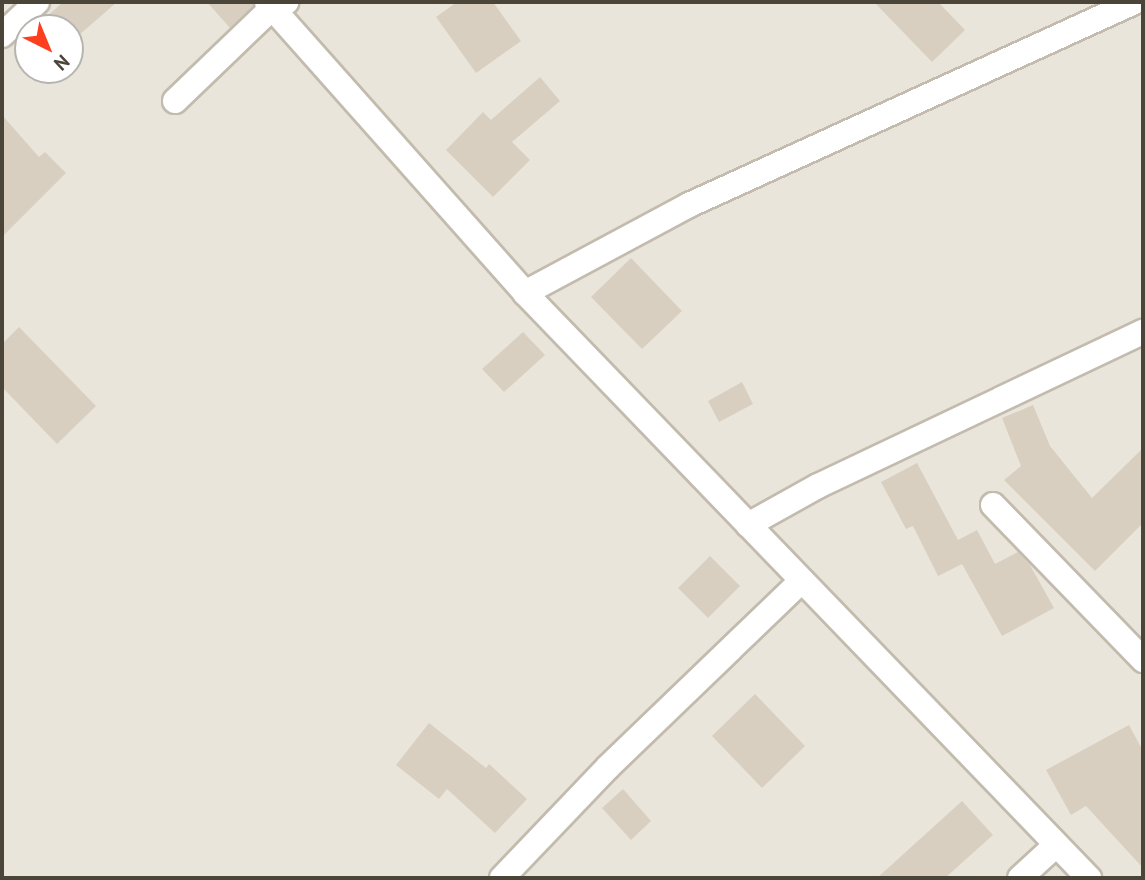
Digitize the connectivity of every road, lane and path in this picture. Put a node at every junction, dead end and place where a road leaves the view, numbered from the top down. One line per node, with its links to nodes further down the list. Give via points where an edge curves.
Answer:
1 (37, 2): 4 (street)
2 (1135, 2): 6 (street, via 689,205)
3 (275, 4): 5 (street); 6 (street)
4 (2, 35)
5 (175, 101)
6 (525, 293): 9 (street)
7 (1143, 332): 9 (street, via 818,485)
8 (993, 505): 11 (street)
9 (748, 525): 10 (street)
10 (800, 582): 12 (street); 13 (street, via 608,766)
11 (1143, 660)
12 (1056, 845): 14 (street); 15 (street)
13 (502, 878)
14 (1020, 878)
15 (1089, 878)

